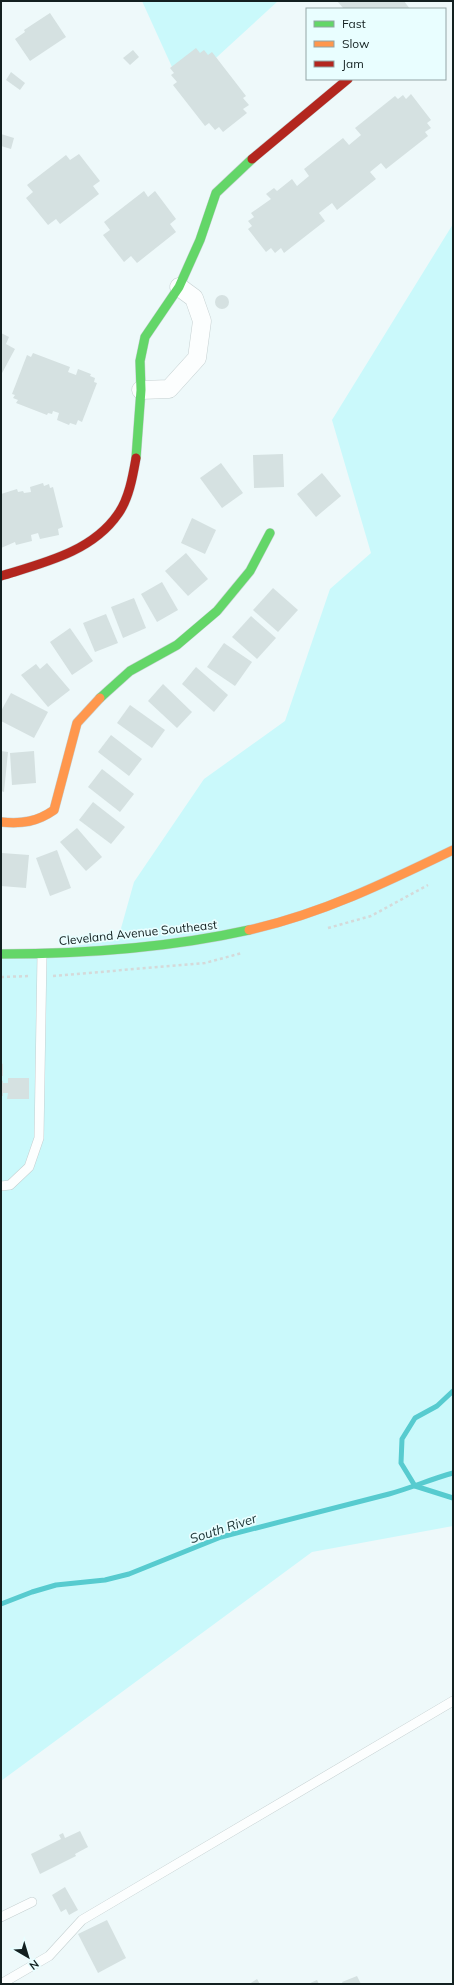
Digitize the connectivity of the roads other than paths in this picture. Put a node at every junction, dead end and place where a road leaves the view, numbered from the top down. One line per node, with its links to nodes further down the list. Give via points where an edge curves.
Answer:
1 (347, 80): 2 (street, via 240,169 216,193 200,240)
2 (179, 286): 3 (street, via 145,337 140,361); 3 (street, via 194,298 202,321 196,358 169,389)
3 (141, 390): 5 (street, via 136,459 130,486 119,513 94,540 48,562)
4 (270, 533): 6 (street, via 250,571 217,611 177,645 130,671 103,694 77,723 54,810 42,819 27,824)
5 (1, 576)
6 (1, 822)
7 (453, 850): 9 (street, Cleveland Avenue Southeast, via 385,884 290,919 208,939 63,955)
8 (1, 954): 9 (street, Cleveland Avenue Southeast)
9 (42, 954): 10 (lane, via 39,1138 29,1167 10,1185)
10 (1, 1186)
11 (453, 1701): 14 (lane, via 82,1920 49,1956)
12 (32, 1902): 13 (lane)
13 (1, 1917)
14 (1, 1984)

